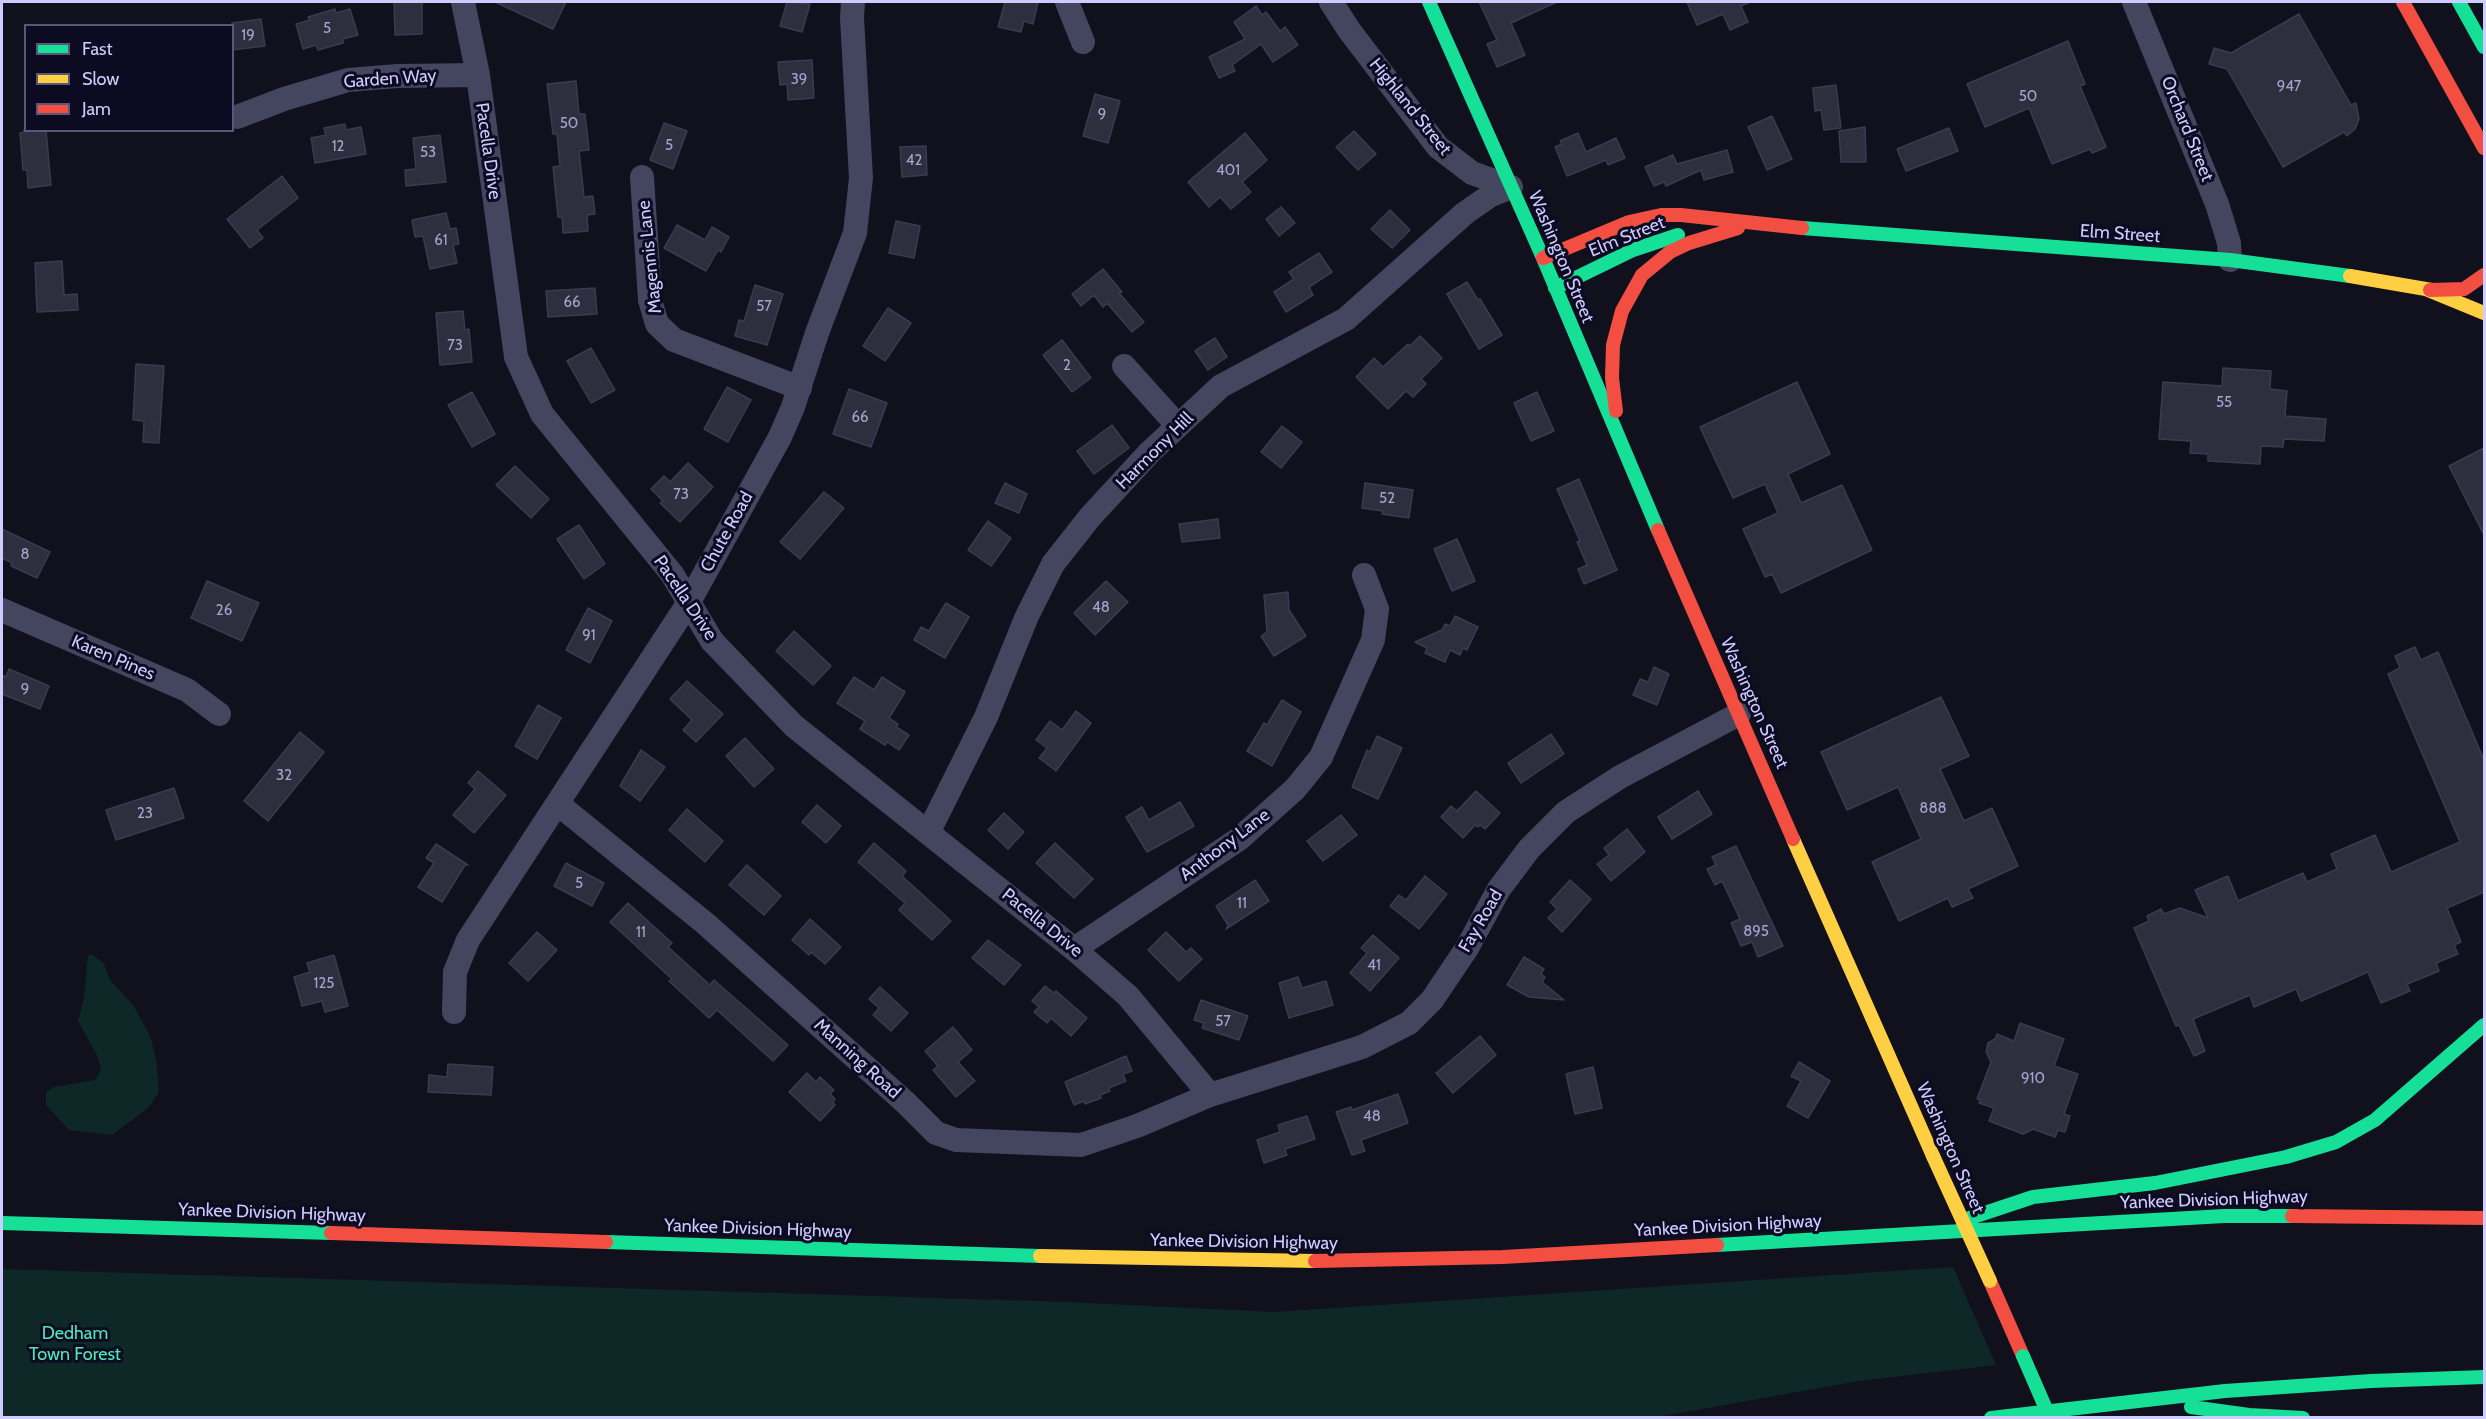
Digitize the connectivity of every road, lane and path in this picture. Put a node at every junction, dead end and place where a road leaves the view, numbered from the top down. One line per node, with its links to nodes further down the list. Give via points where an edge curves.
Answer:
1 (463, 2): 11 (street, Pacella Drive)
2 (853, 2): 25 (street, Chute Road, via 861,178 855,233)
3 (1067, 2): 9 (street)
4 (1331, 2): 15 (street, Highland Street, via 1438,147 1472,173)
5 (1429, 2): 15 (main road, Washington Street)
6 (2134, 2): 18 (street, Orchard Street, via 2217,204)
7 (2403, 2): 13 (main road)
8 (2460, 2): 10 (main road)
9 (1083, 42)
10 (2484, 47)
11 (478, 75): 12 (street, Garden Way, via 348,80); 29 (street, Pacella Drive, via 516,357 542,414 672,574)
12 (237, 117)
13 (2484, 148)
14 (642, 177): 25 (street, Magennis Lane, via 650,300 657,324 674,340)
15 (1511, 187): 17 (main road, Washington Street); 26 (street, Harmony Hill, via 1465,213 1346,319 1221,386)
16 (1751, 224): 17 (main road, Elm Street, via 1661,215 1629,222); 18 (main road, Elm Street); 20 (main road, Elm Street, via 1666,238); 27 (main road, via 1670,252 1642,275 1631,292 1613,345 1612,378)
17 (1543, 258): 20 (main road, Washington Street)
18 (2230, 260): 21 (main road, Elm Street)
19 (2484, 275): 21 (main road, via 2464,289)
20 (1555, 288): 27 (main road, Washington Street)
21 (2428, 290): 22 (main road, Elm Street); 23 (main road)
22 (2484, 300)
23 (2484, 313)
24 (1124, 366): 26 (street)
25 (800, 388): 29 (street, Chute Road, via 780,437)
26 (1178, 426): 34 (street, Harmony Hill, via 1090,517 1053,564 986,717)
27 (1619, 443): 32 (main road, Washington Street)
28 (1364, 575): 35 (street, Anthony Lane, via 1377,609 1373,640 1322,757 1295,789 1239,839)
29 (689, 602): 33 (street, Chute Road); 34 (street, Pacella Drive, via 712,641 794,726)
30 (2, 610): 31 (street, Karen Pines, via 187,690)
31 (219, 714)
32 (1739, 714): 38 (street, Fay Road, via 1620,777 1566,812 1529,849 1498,889 1467,948 1432,1000 1408,1023 1362,1047); 45 (main road, Washington Street, bridge)
33 (558, 804): 36 (street, Chute Road, via 468,940 455,972); 38 (street, Manning Road, via 706,924 936,1133 956,1140 1081,1145)
34 (929, 831): 35 (street, Pacella Drive)
35 (1074, 949): 38 (street, Pacella Drive, via 1128,996)
36 (454, 1012)
37 (2484, 1025): 41 (main road, via 2374,1120 2336,1142 2286,1157 2155,1183 2032,1197)
38 (1210, 1095)
39 (2484, 1218): 41 (main road, Yankee Division Highway, via 2224,1216)
40 (2, 1223): 41 (main road, Yankee Division Highway, via 1288,1262 1503,1257)
41 (1928, 1233)
42 (2484, 1377): 43 (main road, via 2332,1383)
43 (2139, 1400): 44 (main road); 46 (main road, via 2248,1416)
44 (1991, 1418)
45 (2050, 1418)
46 (2303, 1418)

